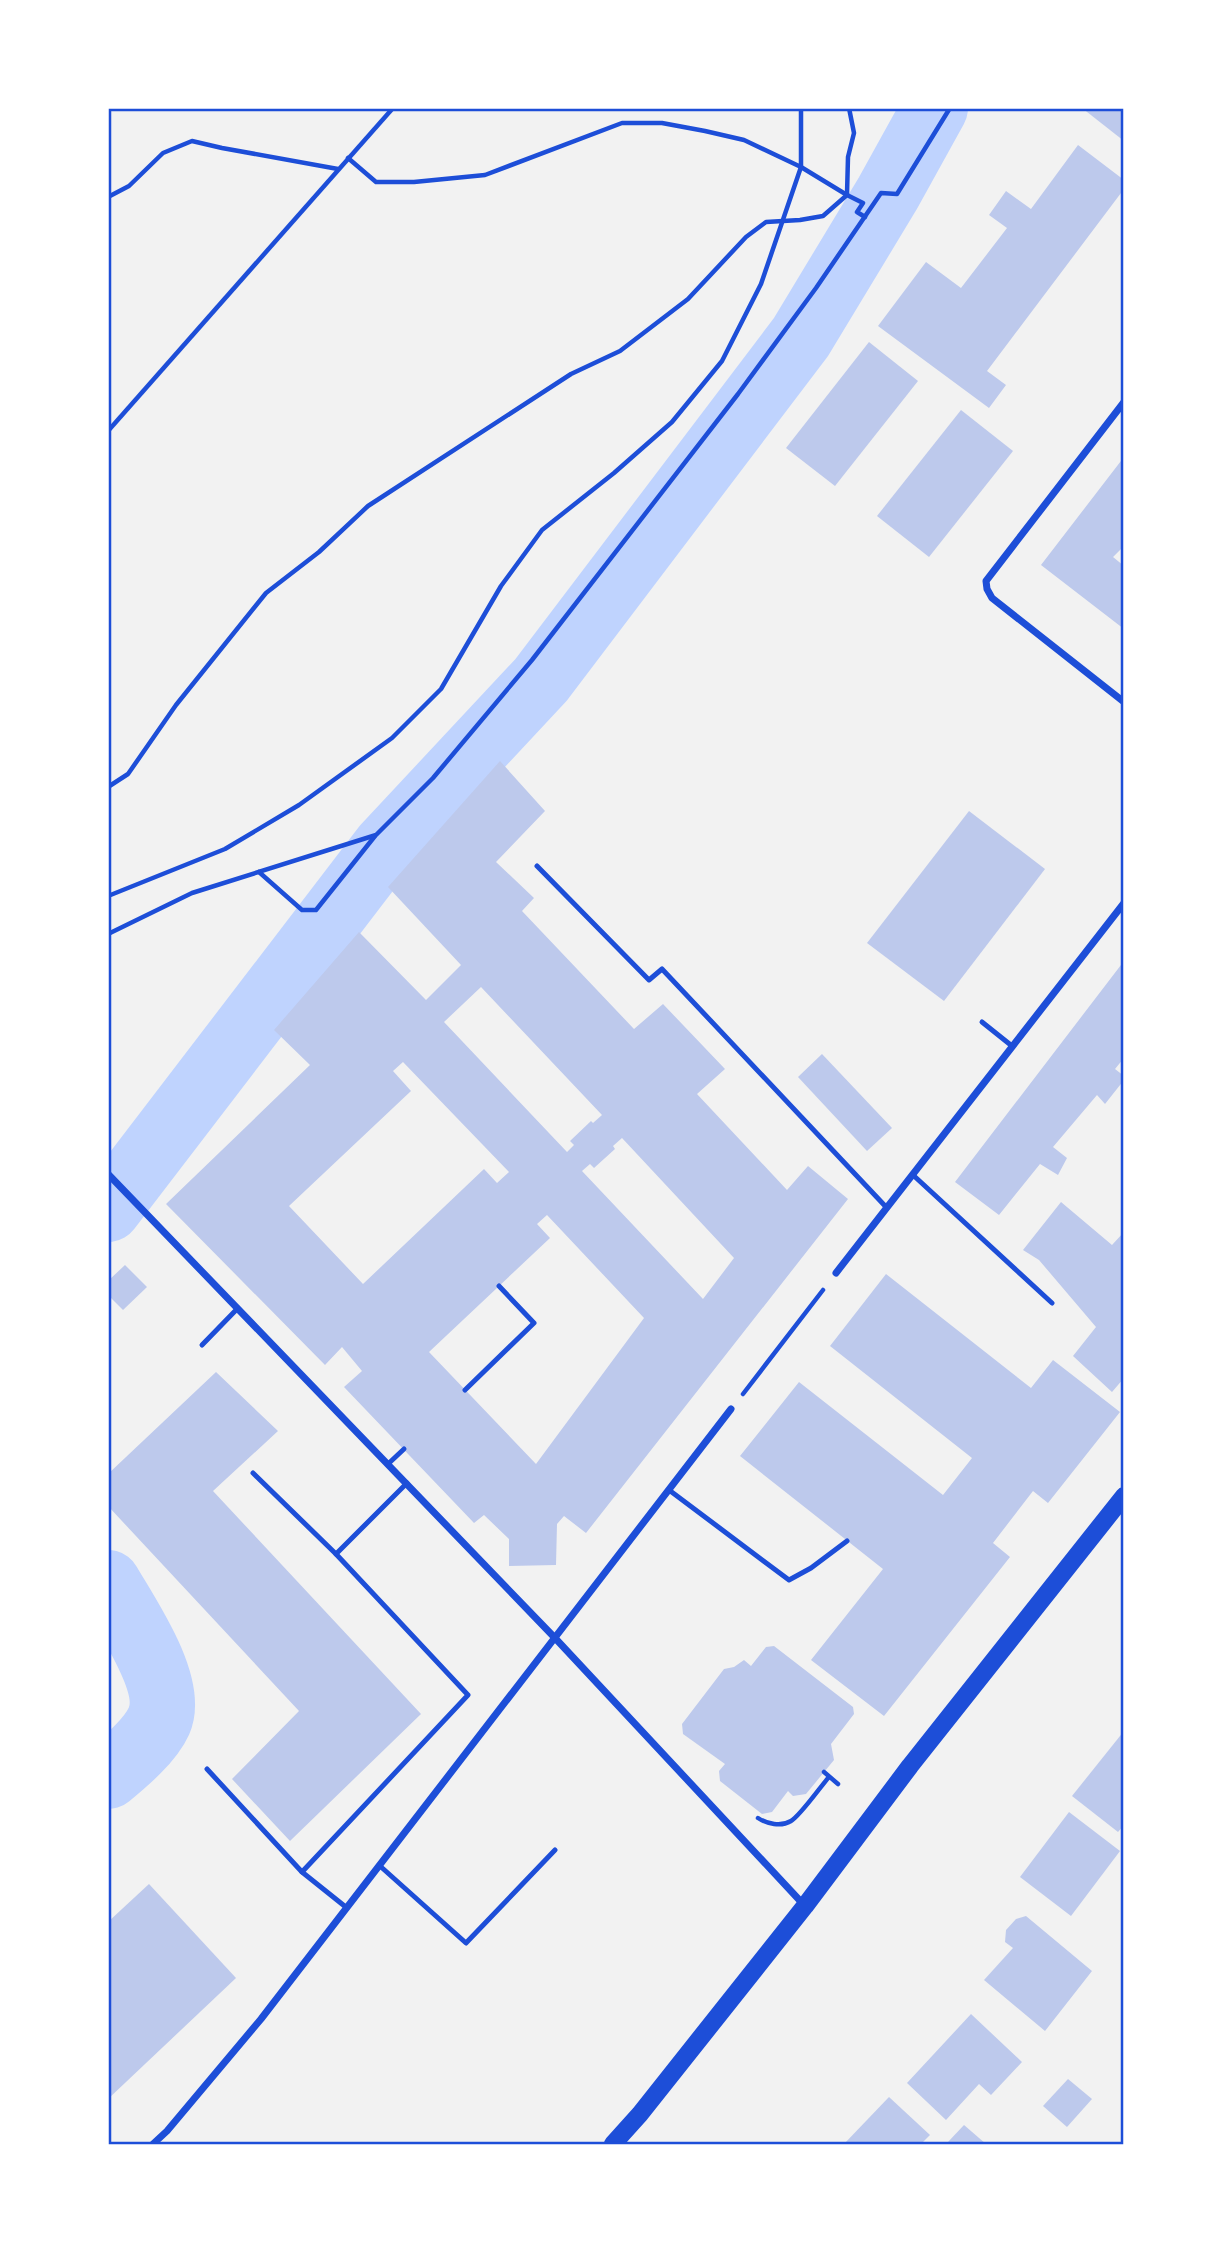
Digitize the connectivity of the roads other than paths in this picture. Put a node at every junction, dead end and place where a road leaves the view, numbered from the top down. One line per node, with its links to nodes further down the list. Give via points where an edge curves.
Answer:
1 (1124, 402): 2 (street, via 986,581 992,597)
2 (1124, 702)
3 (537, 866): 9 (lane, via 649,980 663,970)
4 (1124, 903): 6 (street)
5 (982, 1022): 6 (lane)
6 (1012, 1046): 8 (street)
7 (108, 1174): 13 (street)
8 (913, 1175): 9 (street); 12 (lane)
9 (887, 1208): 10 (street)
10 (836, 1273)
11 (499, 1286): 15 (lane, via 534,1323)
12 (1052, 1303)
13 (238, 1308): 14 (lane); 18 (street)
14 (202, 1345)
15 (465, 1390)
16 (731, 1409): 21 (street)
17 (404, 1449): 18 (lane)
18 (388, 1464): 20 (street)
19 (253, 1474): 24 (lane)
20 (407, 1483): 24 (lane); 25 (street)
21 (669, 1490): 23 (lane, via 789,1580); 25 (street)
22 (1124, 1496): 30 (main road)
23 (847, 1541)
24 (336, 1554): 29 (lane, via 468,1695)
25 (555, 1638): 28 (street); 30 (street)
26 (207, 1769): 29 (lane)
27 (555, 1850): 28 (lane, via 466,1943)
28 (380, 1866): 31 (street)
29 (302, 1872): 31 (lane)
30 (805, 1906): 33 (main road)
31 (347, 1908): 32 (street, via 261,2019)
32 (153, 2144)
33 (613, 2144)

